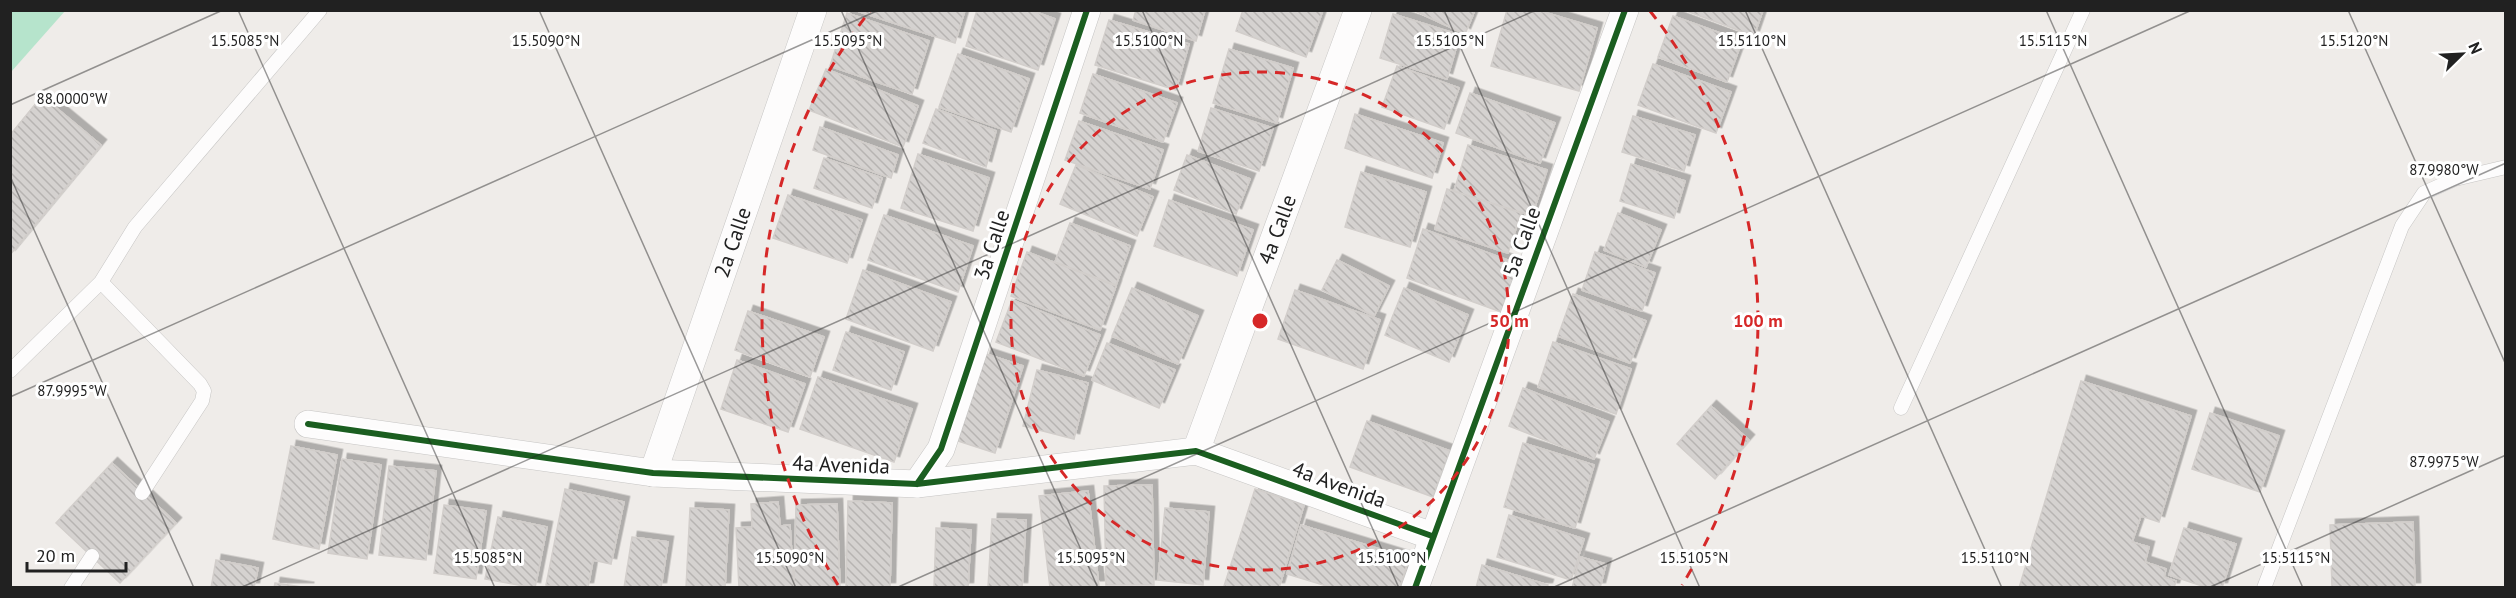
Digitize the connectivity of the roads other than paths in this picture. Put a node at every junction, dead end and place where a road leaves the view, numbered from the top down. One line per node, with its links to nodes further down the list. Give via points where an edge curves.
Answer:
1 (320, 10): 8 (lane, via 135,227)
2 (813, 10): 13 (street, 2a Calle)
3 (1087, 10): 14 (street, 3a Calle, via 941,449)
4 (1358, 10): 12 (street, 4a Calle)
5 (1625, 10): 16 (street, 5a Calle)
6 (2083, 10): 10 (lane)
7 (2505, 167): 20 (lane, via 2455,179 2424,193 2402,226)
8 (101, 282): 9 (lane); 15 (lane, via 204,391 202,401)
9 (10, 371)
10 (1901, 408)
11 (308, 424): 13 (street, 4a Avenida)
12 (1196, 451): 14 (street, 4a Avenida); 16 (street, 4a Avenida)
13 (653, 473): 14 (street, 4a Avenida)
14 (917, 484)
15 (142, 493)
16 (1432, 536): 19 (street, 5a Calle)
17 (92, 556): 18 (lane)
18 (71, 588)
19 (1415, 588)
20 (2264, 588)

